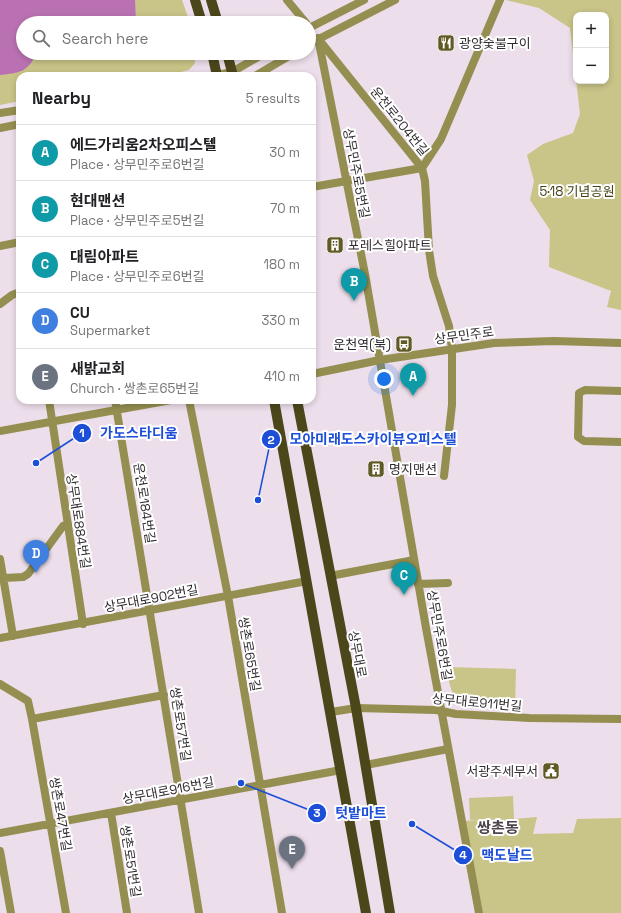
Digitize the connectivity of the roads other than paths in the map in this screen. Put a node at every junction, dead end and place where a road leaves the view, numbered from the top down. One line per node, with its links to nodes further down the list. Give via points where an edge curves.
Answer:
1 (195, 0): 7 (main road)
2 (211, 0): 8 (main road)
3 (287, 0): 9 (street)
4 (364, 0): 10 (street)
5 (396, 0): 11 (street)
6 (500, 0): 24 (street, via 441,139)
7 (200, 16)
8 (216, 16)
9 (301, 16)
10 (316, 23)
11 (318, 38): 24 (street, 운천로204번길); 25 (street, 상무민주로5번길)
12 (213, 60): 16 (main road)
13 (229, 60): 17 (main road)
14 (254, 60): 18 (street)
15 (282, 60): 19 (street)
16 (214, 72)
17 (232, 72)
18 (236, 72)
19 (262, 72)
20 (16, 111): 21 (street)
21 (0, 113)
22 (16, 125): 23 (street)
23 (0, 128)
24 (422, 168): 25 (street); 32 (street, 운천로204번길, via 433,276 449,326)
25 (347, 180): 26 (street); 33 (street, 상무민주로5번길)
26 (316, 185)
27 (16, 243): 28 (street)
28 (0, 246)
29 (16, 294): 30 (street)
30 (0, 304)
31 (621, 343): 32 (street, 상무민주로, via 515,342)
32 (452, 349): 33 (street, 상무민주로); 46 (street, 운천로204번길, via 451,419)
33 (380, 360): 34 (street, 상무민주로); 49 (street, 상무민주로6번길)
34 (316, 373)
35 (621, 391): 45 (street, via 585,390 579,393 577,430 578,437 584,441)
36 (50, 404): 43 (street, 상무대로884번길)
37 (116, 404): 42 (street, 운천로184번길)
38 (149, 404): 42 (street)
39 (190, 404): 55 (street, 쌍촌로65번길)
40 (275, 404): 52 (main road)
41 (298, 404): 50 (main road, 상무대로)
42 (117, 410): 43 (street); 56 (street, 운천로184번길)
43 (52, 422): 44 (street); 47 (street, 상무대로884번길)
44 (0, 432)
45 (621, 442)
46 (444, 476)
47 (68, 524): 51 (street, via 63,526 28,574 23,577); 57 (street, 상무대로884번길)
48 (0, 559): 51 (street)
49 (414, 560): 50 (street); 54 (street, 상무민주로6번길)
50 (330, 576): 62 (main road, 상무대로)
51 (4, 578): 58 (street)
52 (307, 581): 55 (street, 상무대로902번길); 63 (main road)
53 (448, 583): 54 (street)
54 (418, 584): 64 (street, 상무민주로6번길)
55 (228, 596): 56 (street, 상무대로902번길); 70 (street, 쌍촌로65번길)
56 (150, 611): 57 (street, 상무대로902번길); 61 (street, 쌍촌로57번길)
57 (83, 624): 58 (street, 상무대로902번길)
58 (13, 636): 59 (street, 상무대로902번길)
59 (0, 638)
60 (0, 684): 65 (street, 쌍촌로47번길, via 28,700)
61 (164, 695): 65 (street); 71 (street, 쌍촌로57번길)
62 (356, 708): 63 (street, 상무대로911번길); 64 (street, 상무대로911번길); 68 (main road, 상무대로)
63 (331, 712): 69 (main road)
64 (442, 712): 66 (street, 상무대로911번길, via 529,718); 67 (street, 상무민주로6번길)
65 (32, 718): 73 (street, 쌍촌로47번길)
66 (621, 719)
67 (448, 749): 68 (street); 84 (street, 상무민주로6번길)
68 (366, 765): 83 (main road, 상무대로)
69 (341, 770): 70 (street, 상무대로916번길); 82 (main road)
70 (260, 785): 71 (street, 상무대로916번길); 81 (street, 쌍촌로65번길)
71 (182, 799): 72 (street, 상무대로916번길); 80 (street, 쌍촌로57번길)
72 (111, 813): 73 (street, 상무대로916번길); 79 (street, 쌍촌로51번길)
73 (51, 823): 74 (street, 상무대로916번길); 78 (street, 쌍촌로47번길)
74 (0, 833)
75 (0, 851): 76 (street)
76 (2, 873): 77 (street)
77 (11, 913)
78 (66, 913)
79 (127, 913)
80 (199, 913)
81 (282, 913)
82 (366, 913)
83 (390, 913)
84 (479, 913)

